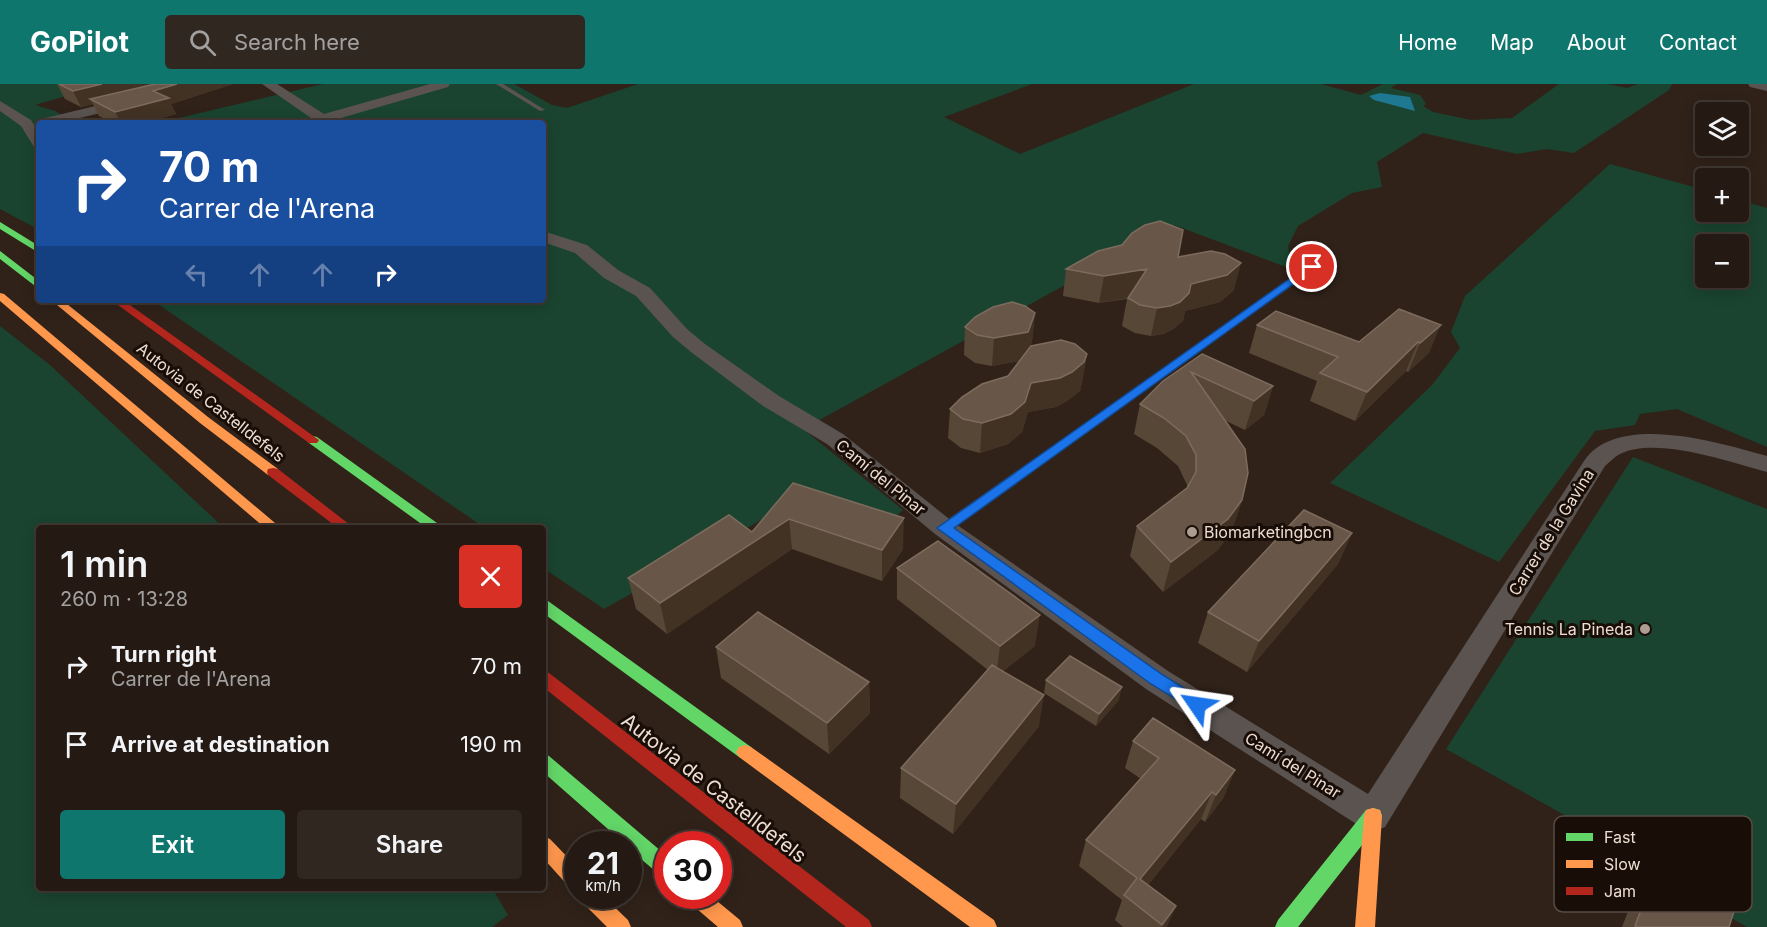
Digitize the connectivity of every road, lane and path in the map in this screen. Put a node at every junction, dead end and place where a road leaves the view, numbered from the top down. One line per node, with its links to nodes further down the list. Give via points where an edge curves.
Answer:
1 (268, 84): 10 (street)
2 (444, 84): 11 (street)
3 (499, 84): 8 (lane)
4 (1754, 84): 5 (street)
5 (1767, 87)
6 (144, 98): 9 (street)
7 (0, 105): 12 (street)
8 (542, 110)
9 (53, 120)
10 (317, 120)
11 (327, 120)
12 (36, 124)
13 (0, 225): 15 (highway)
14 (546, 237): 28 (street, Camí del Pinar, via 581,249 618,279 643,292 698,348 771,401 835,439)
15 (36, 248)
16 (0, 254): 18 (highway)
17 (1312, 267): 28 (lane)
18 (36, 284)
19 (0, 296): 25 (highway)
20 (60, 303): 26 (highway, Autovia de Castelldefels, via 204,420)
21 (120, 303): 23 (highway)
22 (134, 303): 23 (street)
23 (142, 318): 27 (highway)
24 (1767, 464): 32 (street, Carrer de la Gavina, via 1704,447 1667,442 1634,443 1611,449 1596,460)
25 (270, 525)
26 (343, 525)
27 (433, 525)
28 (944, 528): 32 (street, Camí del Pinar, via 1157,680)
29 (546, 606): 41 (highway)
30 (546, 680): 40 (highway, Autovia de Castelldefels)
31 (546, 764): 34 (highway)
32 (1374, 816): 42 (highway); 43 (highway)
33 (546, 848): 35 (highway)
34 (654, 858)
35 (564, 867)
36 (603, 909): 38 (highway)
37 (712, 909): 39 (highway)
38 (621, 927)
39 (733, 927)
40 (862, 927)
41 (987, 927)
42 (1285, 927)
43 (1365, 927)

